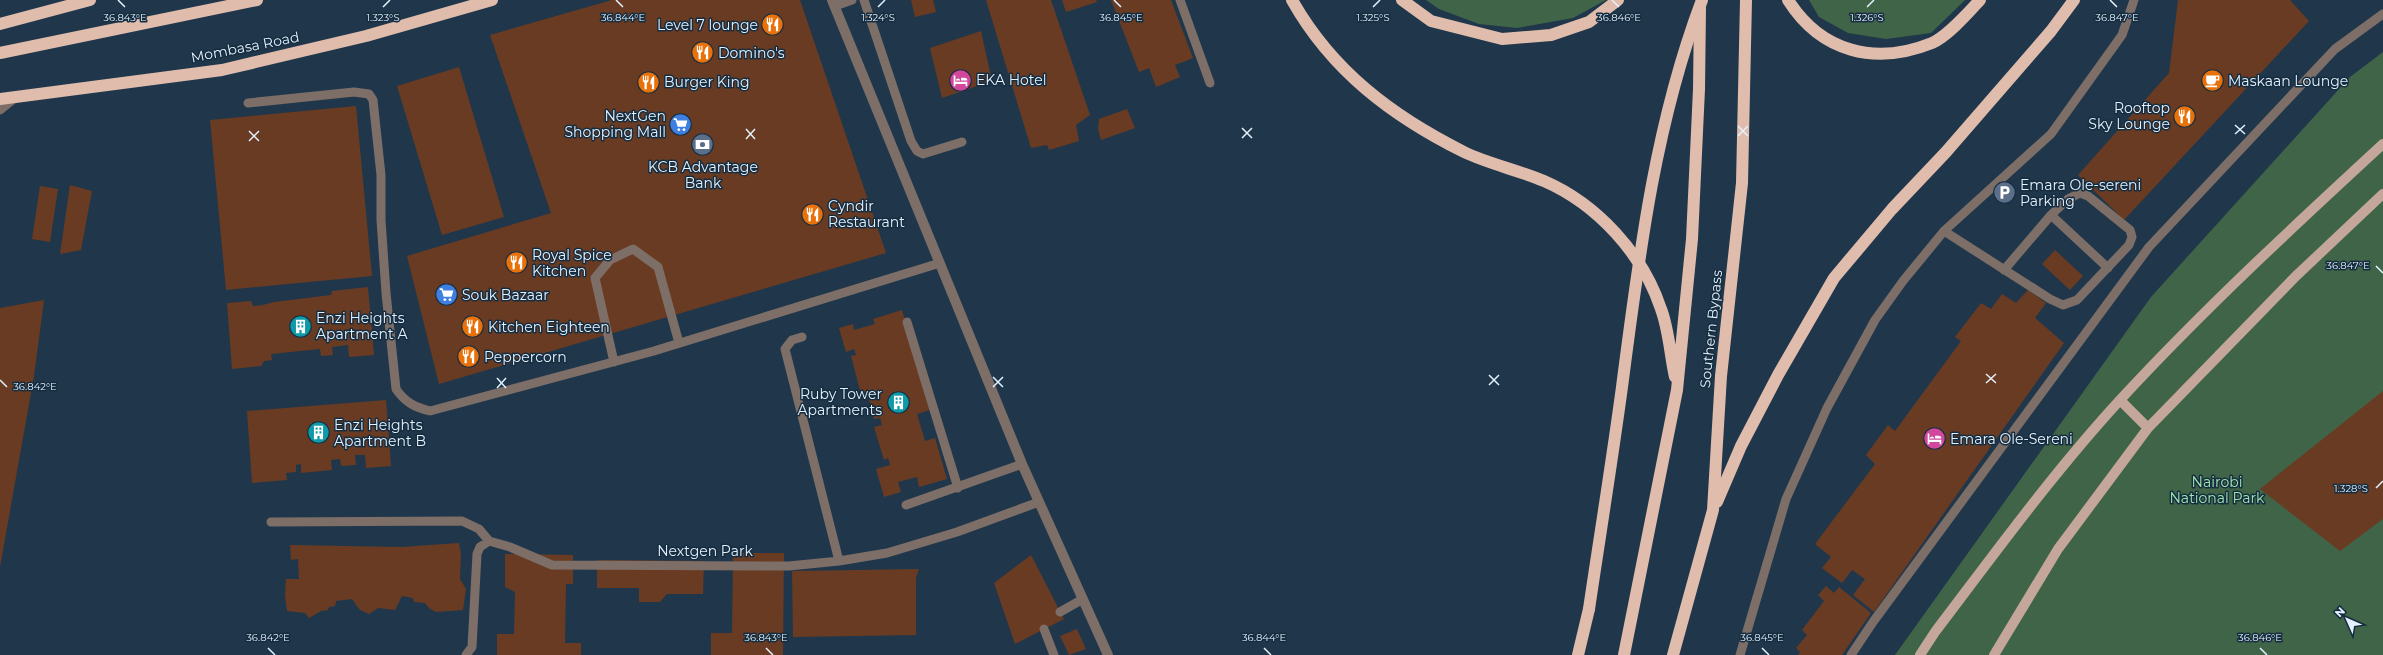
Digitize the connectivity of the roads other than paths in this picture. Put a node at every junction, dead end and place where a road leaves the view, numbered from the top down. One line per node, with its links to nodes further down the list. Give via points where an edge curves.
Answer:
1 (90, 0): 18 (highway)
2 (257, 0): 19 (highway)
3 (492, 0): 21 (highway, Mombasa Road, via 366,36 222,70)
4 (852, 0): 16 (lane)
5 (864, 0): 25 (lane, via 911,141 917,151 923,154)
6 (1180, 0): 20 (lane)
7 (1292, 0): 37 (highway, via 1332,58 1358,84 1396,113 1465,152 1545,181 1584,203 1617,234 1644,272 1661,309)
8 (1402, 0): 9 (highway, via 1431,21 1502,39 1551,35 1589,22)
9 (1618, 0)
10 (1701, 0): 37 (highway, Southern Bypass, via 1692,239); 54 (highway, bridge, via 1684,48 1661,137 1643,231 1589,609)
11 (1746, 0): 44 (highway, Southern Bypass, via 1742,183 1721,376)
12 (1788, 0): 13 (highway, via 1798,16 1826,40 1853,52 1894,54 1933,42 1961,20)
13 (1980, 0)
14 (2074, 0): 44 (highway, via 2046,37 1946,152 1892,209 1834,278 1778,375 1741,446)
15 (2134, 0): 29 (lane, via 2122,35 2051,134)
16 (834, 3): 30 (street)
17 (2383, 14): 58 (lane, via 2335,49 2149,247)
18 (0, 24)
19 (0, 53)
20 (1210, 83)
21 (17, 96): 22 (highway, Mombasa Road); 24 (lane)
22 (0, 99)
23 (248, 103): 36 (lane, via 354,92 369,94 373,100 381,175 386,293 396,389 403,399 416,407 430,411)
24 (0, 110)
25 (962, 142)
26 (2383, 144): 38 (main road, via 2277,241)
27 (2383, 194): 39 (main road, via 2296,276)
28 (2051, 215): 31 (lane); 31 (lane, via 2068,199 2080,193 2088,196 2130,230 2132,237 2129,245); 32 (lane)
29 (1944, 231): 32 (lane); 57 (lane, via 1875,320 1827,408 1786,499)
30 (940, 263): 35 (lane); 40 (street)
31 (2108, 268): 32 (lane, via 2077,300 2063,305)
32 (2004, 270)
33 (907, 322): 41 (lane)
34 (802, 337): 47 (lane, via 792,340 785,349)
35 (679, 343): 36 (lane); 36 (lane, via 658,267 633,249 610,260 595,278)
36 (614, 362)
37 (1677, 390): 55 (highway, Southern Bypass)
38 (2120, 400): 39 (main road); 59 (main road, via 2048,484)
39 (2148, 428): 60 (main road, via 2058,549)
40 (1022, 464): 41 (lane); 42 (street)
41 (958, 488): 43 (lane)
42 (1039, 502): 47 (lane, Nextgen Park, via 957,532 887,553); 48 (street)
43 (906, 505)
44 (1713, 510): 56 (highway, Southern Bypass)
45 (271, 522): 46 (lane, via 462,522 479,529)
46 (489, 542): 47 (lane, Nextgen Park, via 510,547 552,565 789,566); 51 (lane, via 480,547 477,554 472,647)
47 (840, 561)
48 (1083, 599): 49 (lane); 53 (street)
49 (1060, 612)
50 (1044, 629): 52 (lane)
51 (466, 655)
52 (1054, 655)
53 (1108, 655)
54 (1578, 655)
55 (1624, 655)
56 (1673, 655)
57 (1740, 655)
58 (1851, 655)
59 (1920, 655)
60 (1994, 655)

